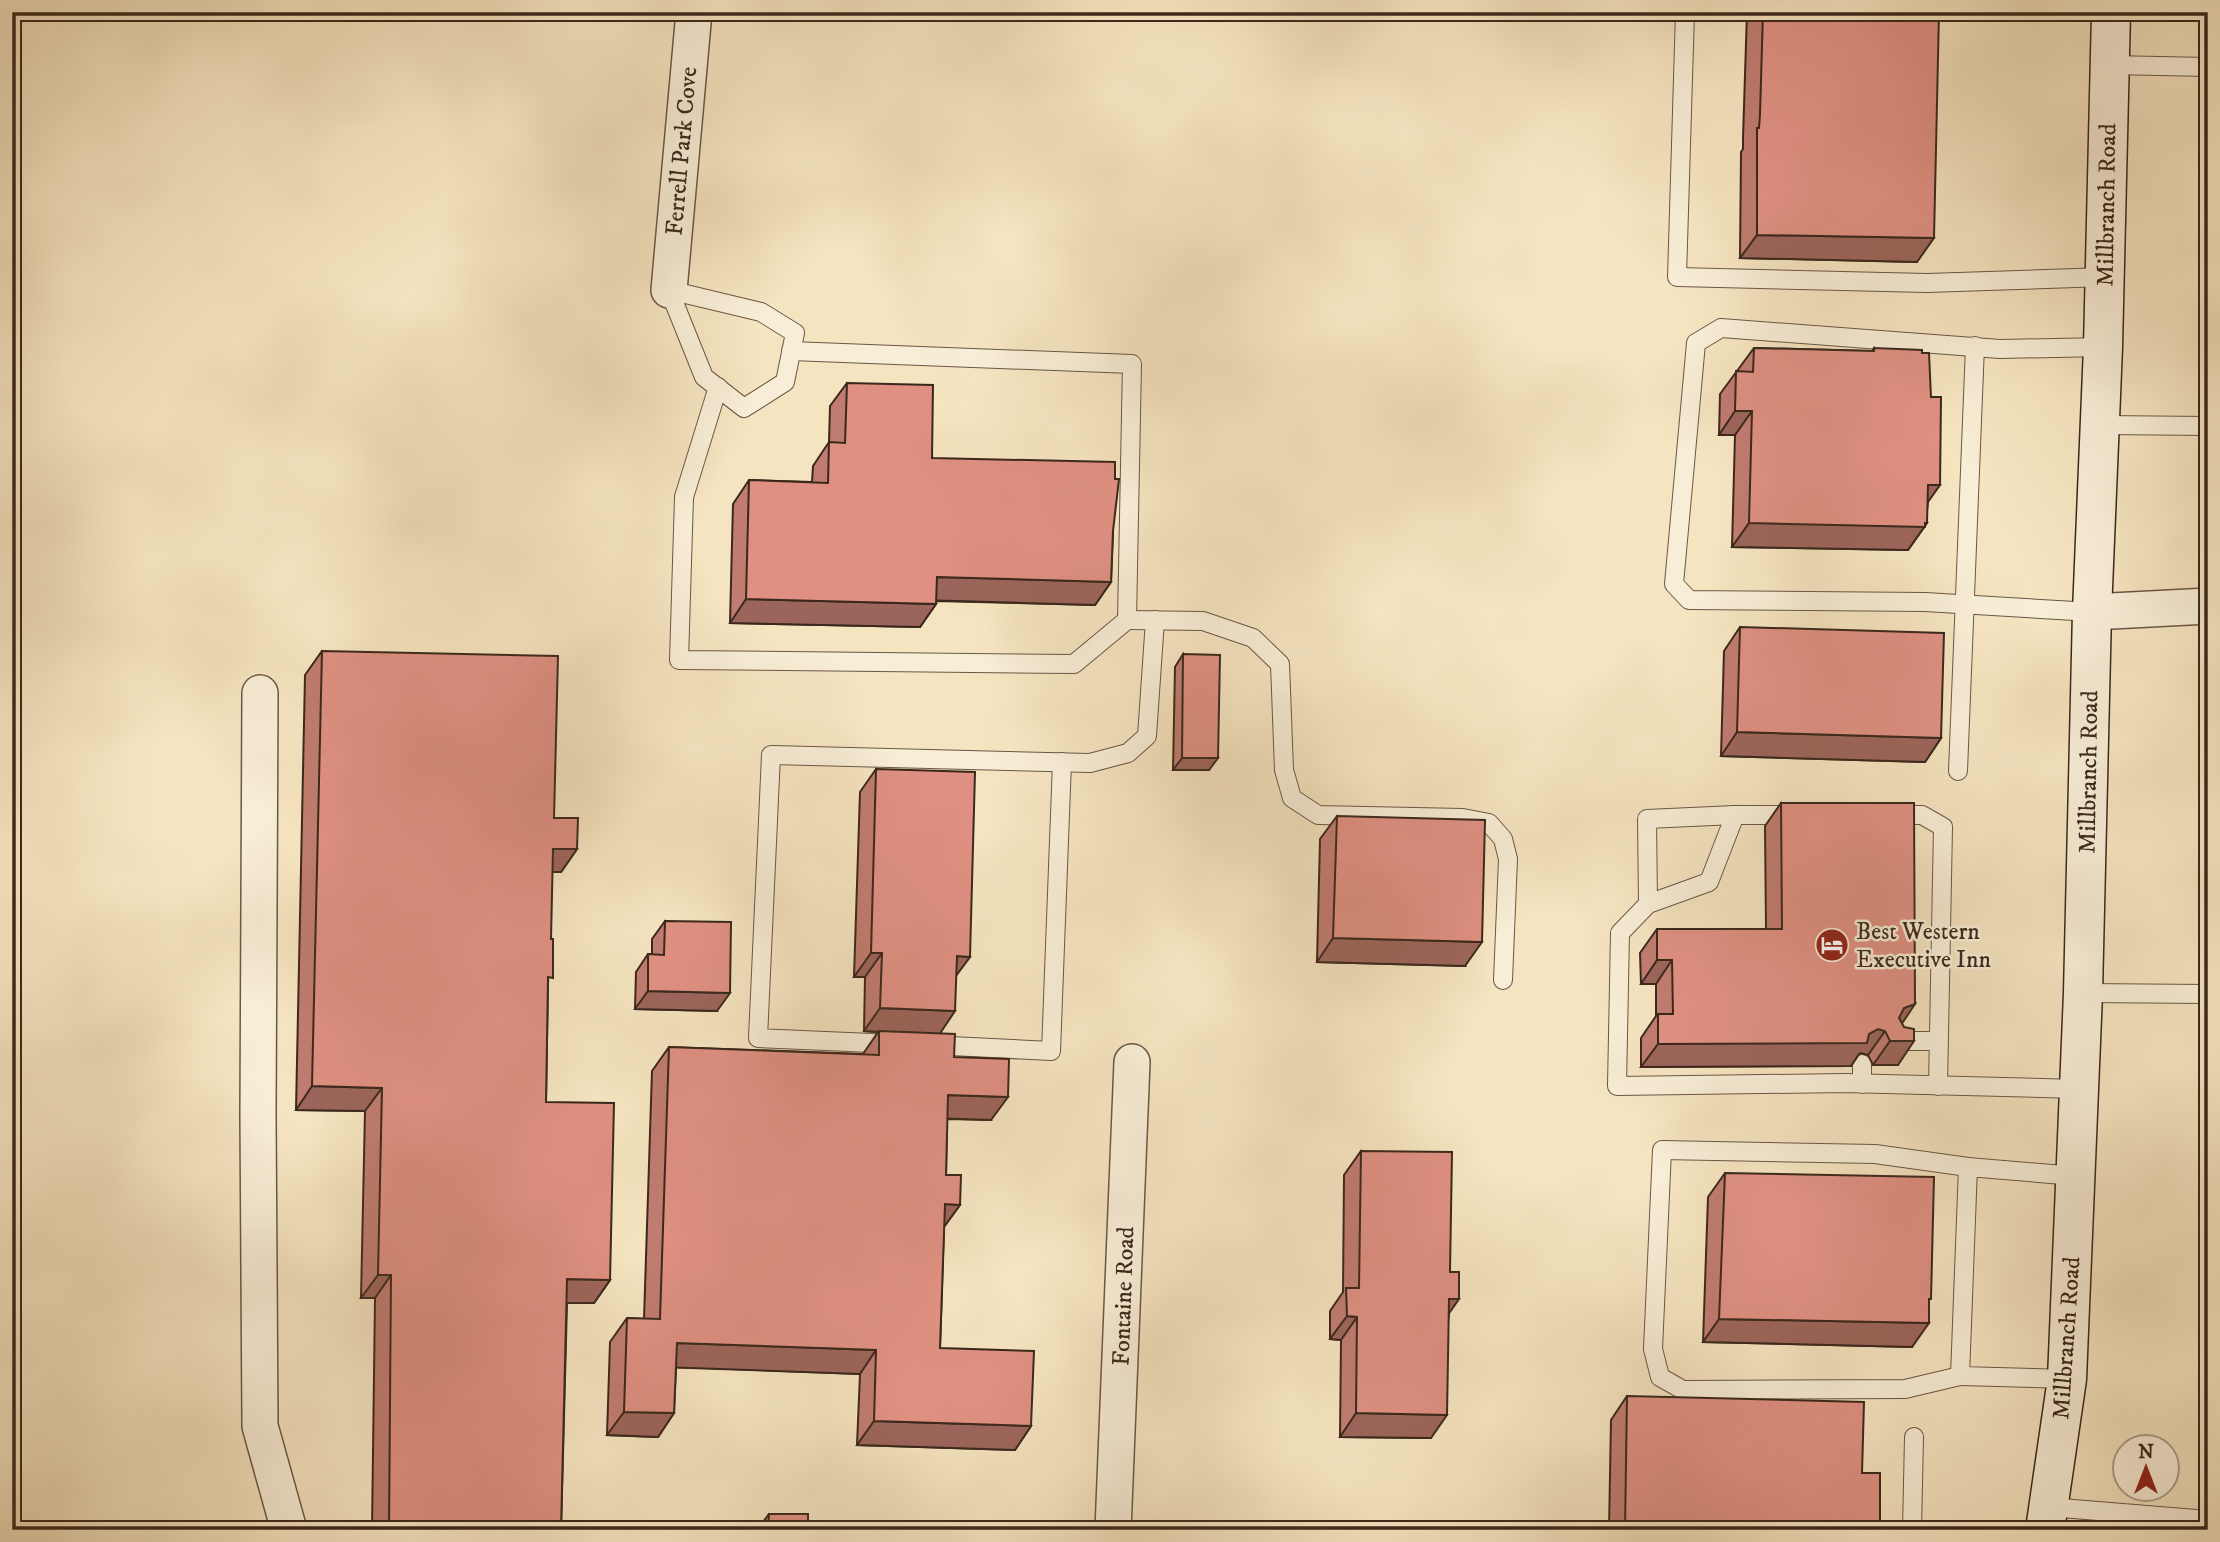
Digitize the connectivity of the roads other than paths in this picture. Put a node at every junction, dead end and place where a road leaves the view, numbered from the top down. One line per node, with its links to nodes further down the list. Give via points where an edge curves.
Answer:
1 (694, 12): 7 (street, Ferrell Park Cove)
2 (1685, 12): 6 (lane, via 1677,277 1927,283)
3 (2111, 12): 4 (main road, Millbranch Road)
4 (2110, 65): 5 (lane); 6 (main road, Millbranch Road)
5 (2208, 67)
6 (2105, 277): 9 (main road, Millbranch Road)
7 (669, 290): 10 (lane, via 761,312 795,333); 11 (lane, via 704,376)
8 (1975, 346): 9 (lane); 14 (lane); 14 (lane, via 1721,328 1696,343 1674,584 1689,600)
9 (2103, 347): 12 (main road, Millbranch Road)
10 (791, 351): 11 (lane, via 785,382 744,408); 17 (lane, via 1132,364)
11 (718, 387): 17 (lane, via 684,497 679,660 1074,664)
12 (2100, 425): 13 (lane); 16 (main road, Millbranch Road)
13 (2208, 426)
14 (1965, 604): 16 (lane); 21 (lane)
15 (2208, 607): 16 (street)
16 (2092, 612): 27 (main road, Millbranch Road)
17 (1127, 620): 18 (lane)
18 (1155, 620): 20 (lane, via 1147,736 1128,753 1090,763); 26 (lane, via 1203,621 1253,638 1280,664 1284,770 1292,798 1318,815 1489,822 1503,839 1508,859)
19 (260, 692): 43 (street, via 260,1426)
20 (1062, 762): 20 (lane, via 771,755 758,1038 1051,1051)
21 (1958, 771)
22 (1735, 815): 23 (lane); 25 (lane, via 1709,882); 25 (lane, via 1647,819)
23 (1815, 815)
24 (1869, 815): 30 (lane, via 1922,815 1943,827)
25 (1648, 904): 33 (lane, via 1620,933 1617,1086)
26 (1503, 979)
27 (2083, 993): 28 (lane); 35 (main road, Millbranch Road)
28 (2208, 994)
29 (1894, 1041): 30 (lane)
30 (1937, 1041): 34 (lane)
31 (1132, 1062): 44 (street, Fontaine Road)
32 (1862, 1063): 33 (lane)
33 (1862, 1084): 34 (lane)
34 (1938, 1086): 35 (lane)
35 (2079, 1089): 37 (main road, Millbranch Road)
36 (1968, 1167): 37 (lane); 38 (lane); 38 (lane, via 1875,1154 1662,1150 1653,1349 1660,1377 1683,1390 1905,1389)
37 (2075, 1176): 39 (main road, Millbranch Road)
38 (1960, 1376): 39 (lane)
39 (2067, 1378): 41 (main road, Millbranch Road)
40 (1914, 1437): 45 (lane)
41 (2047, 1519): 42 (lane)
42 (2208, 1520)
43 (289, 1530)
44 (1113, 1530)
45 (1912, 1530)

